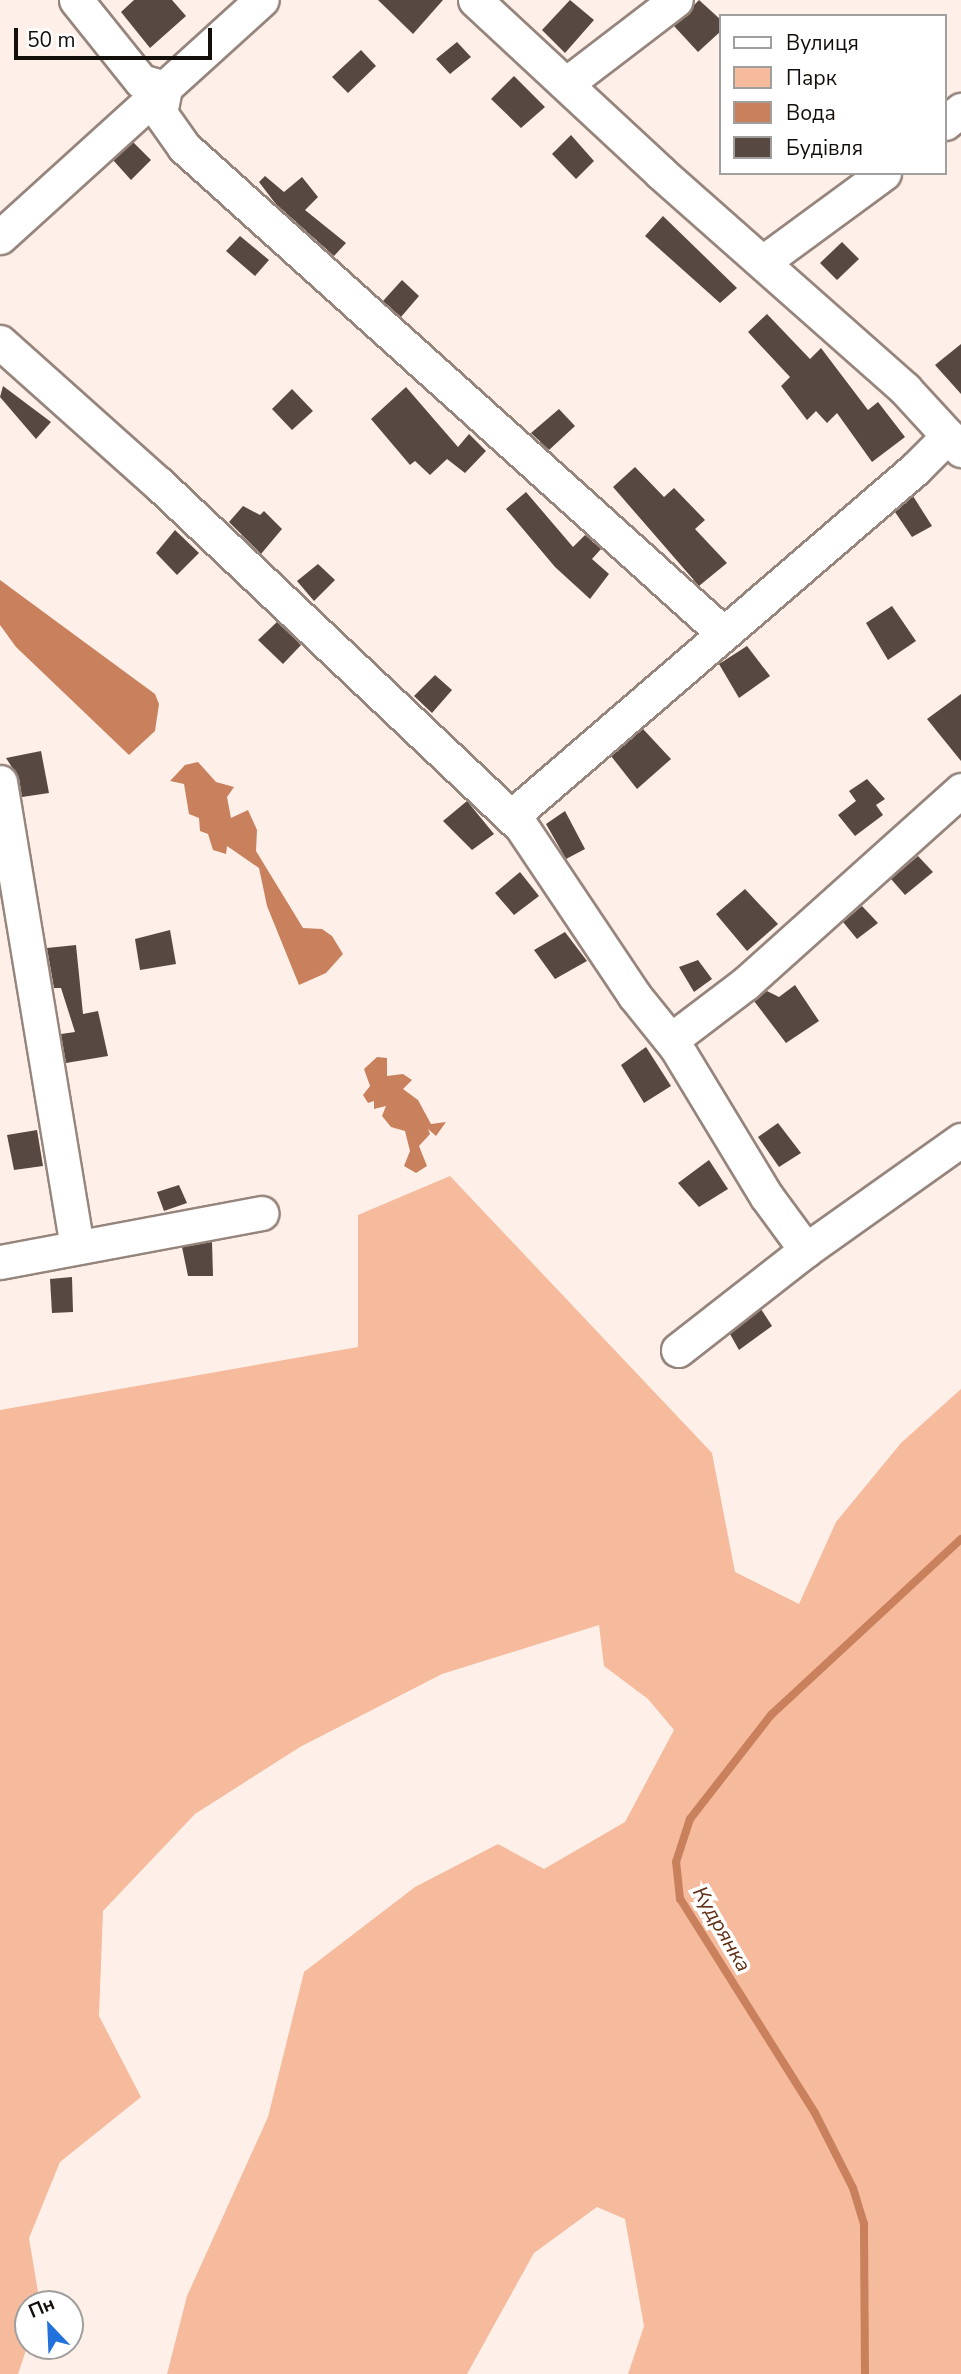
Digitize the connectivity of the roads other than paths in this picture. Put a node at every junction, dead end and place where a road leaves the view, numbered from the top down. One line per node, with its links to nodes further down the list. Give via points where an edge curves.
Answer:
1 (76, 0): 6 (street, via 141,81)
2 (261, 0): 6 (street)
3 (475, 0): 5 (street)
4 (676, 0): 5 (street)
5 (566, 84): 11 (street)
6 (166, 88): 10 (street); 14 (street, via 160,113 184,147)
7 (961, 110): 8 (street)
8 (947, 121)
9 (881, 175): 11 (street)
10 (0, 237)
11 (762, 262): 13 (street, via 905,389)
12 (0, 342): 17 (street)
13 (954, 443): 14 (street)
14 (723, 633): 17 (street)
15 (0, 782): 21 (street)
16 (961, 790): 18 (street, via 747,982)
17 (512, 816): 18 (street, via 634,995)
18 (671, 1040): 22 (street, via 767,1197)
19 (961, 1140): 22 (street)
20 (261, 1213): 21 (street)
21 (77, 1247): 23 (street)
22 (806, 1250): 24 (street)
23 (0, 1262)
24 (678, 1350)

